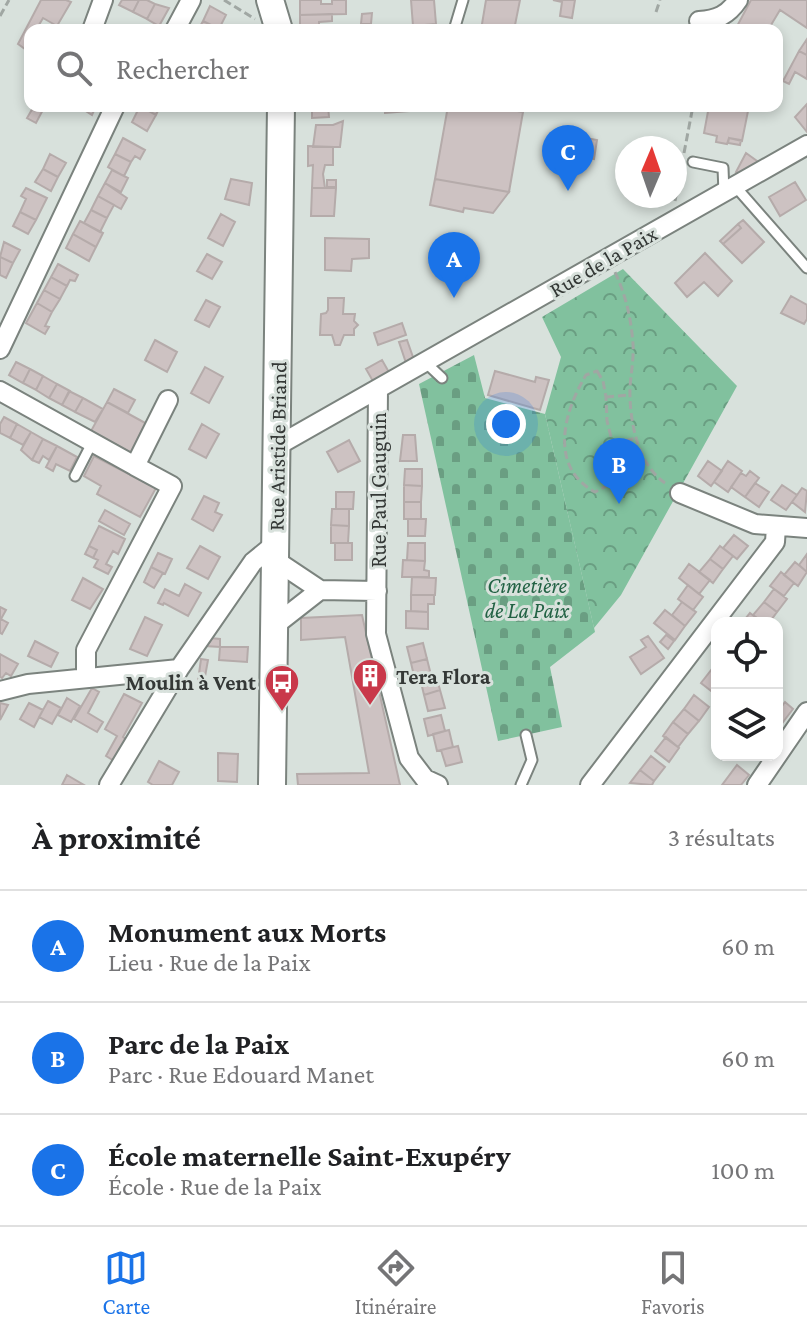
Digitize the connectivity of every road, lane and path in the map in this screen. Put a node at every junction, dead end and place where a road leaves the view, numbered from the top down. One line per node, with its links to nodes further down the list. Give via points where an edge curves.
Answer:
1 (9, 0): 10 (path)
2 (103, 0): 12 (street)
3 (191, 0): 13 (street)
4 (224, 0): 11 (path)
5 (284, 0): 11 (main road)
6 (463, 0): 14 (lane)
7 (660, 0): 9 (path)
8 (738, 0): 15 (street)
9 (656, 12)
10 (0, 16)
11 (272, 20)
12 (94, 24)
13 (178, 24)
14 (456, 24)
15 (710, 24)
16 (112, 112): 23 (street)
17 (281, 112): 34 (main road, Rue Aristide Briand)
18 (807, 145): 20 (street, Rue de la Paix)
19 (693, 162): 20 (lane, via 723,168)
20 (730, 189): 21 (street, Rue de la Paix); 22 (lane)
21 (608, 258): 24 (street, Rue de la Paix, via 506,307); 28 (path, via 627,298 634,347)
22 (807, 268)
23 (0, 349)
24 (431, 354): 25 (lane); 26 (street, Rue de la Paix)
25 (442, 378)
26 (378, 389): 34 (street, Rue de la Paix); 42 (street, Rue Paul Gauguin)
27 (0, 391): 32 (street)
28 (630, 395): 29 (path); 31 (path)
29 (606, 397): 33 (path); 33 (path, via 597,371 586,375 574,395 564,448 580,484 595,492 612,483 618,464)
30 (168, 400): 35 (street)
31 (637, 438): 33 (path); 37 (path, via 661,481)
32 (92, 443): 35 (street); 36 (lane)
33 (614, 443)
34 (277, 446): 40 (main road, Rue Aristide Briand)
35 (135, 466): 45 (street, via 172,486 86,650)
36 (75, 476)
37 (682, 494): 38 (street, via 755,524)
38 (776, 526): 39 (street); 53 (street, via 775,542)
39 (807, 528)
40 (275, 552): 41 (street); 43 (main road, Rue Aristide Briand); 44 (street, via 253,562)
41 (320, 590): 42 (street, Rue Paul Gauguin); 43 (street)
42 (377, 591): 51 (street, Rue Paul Gauguin, via 376,634 409,758 425,779)
43 (274, 626): 50 (main road, Rue Aristide Briand)
44 (179, 669): 45 (street); 49 (street)
45 (86, 678): 46 (street)
46 (0, 691)
47 (807, 712): 54 (street)
48 (526, 735): 52 (lane, via 532,760)
49 (109, 785)
50 (272, 785)
51 (438, 785)
52 (521, 785)
53 (590, 785)
54 (757, 785)

